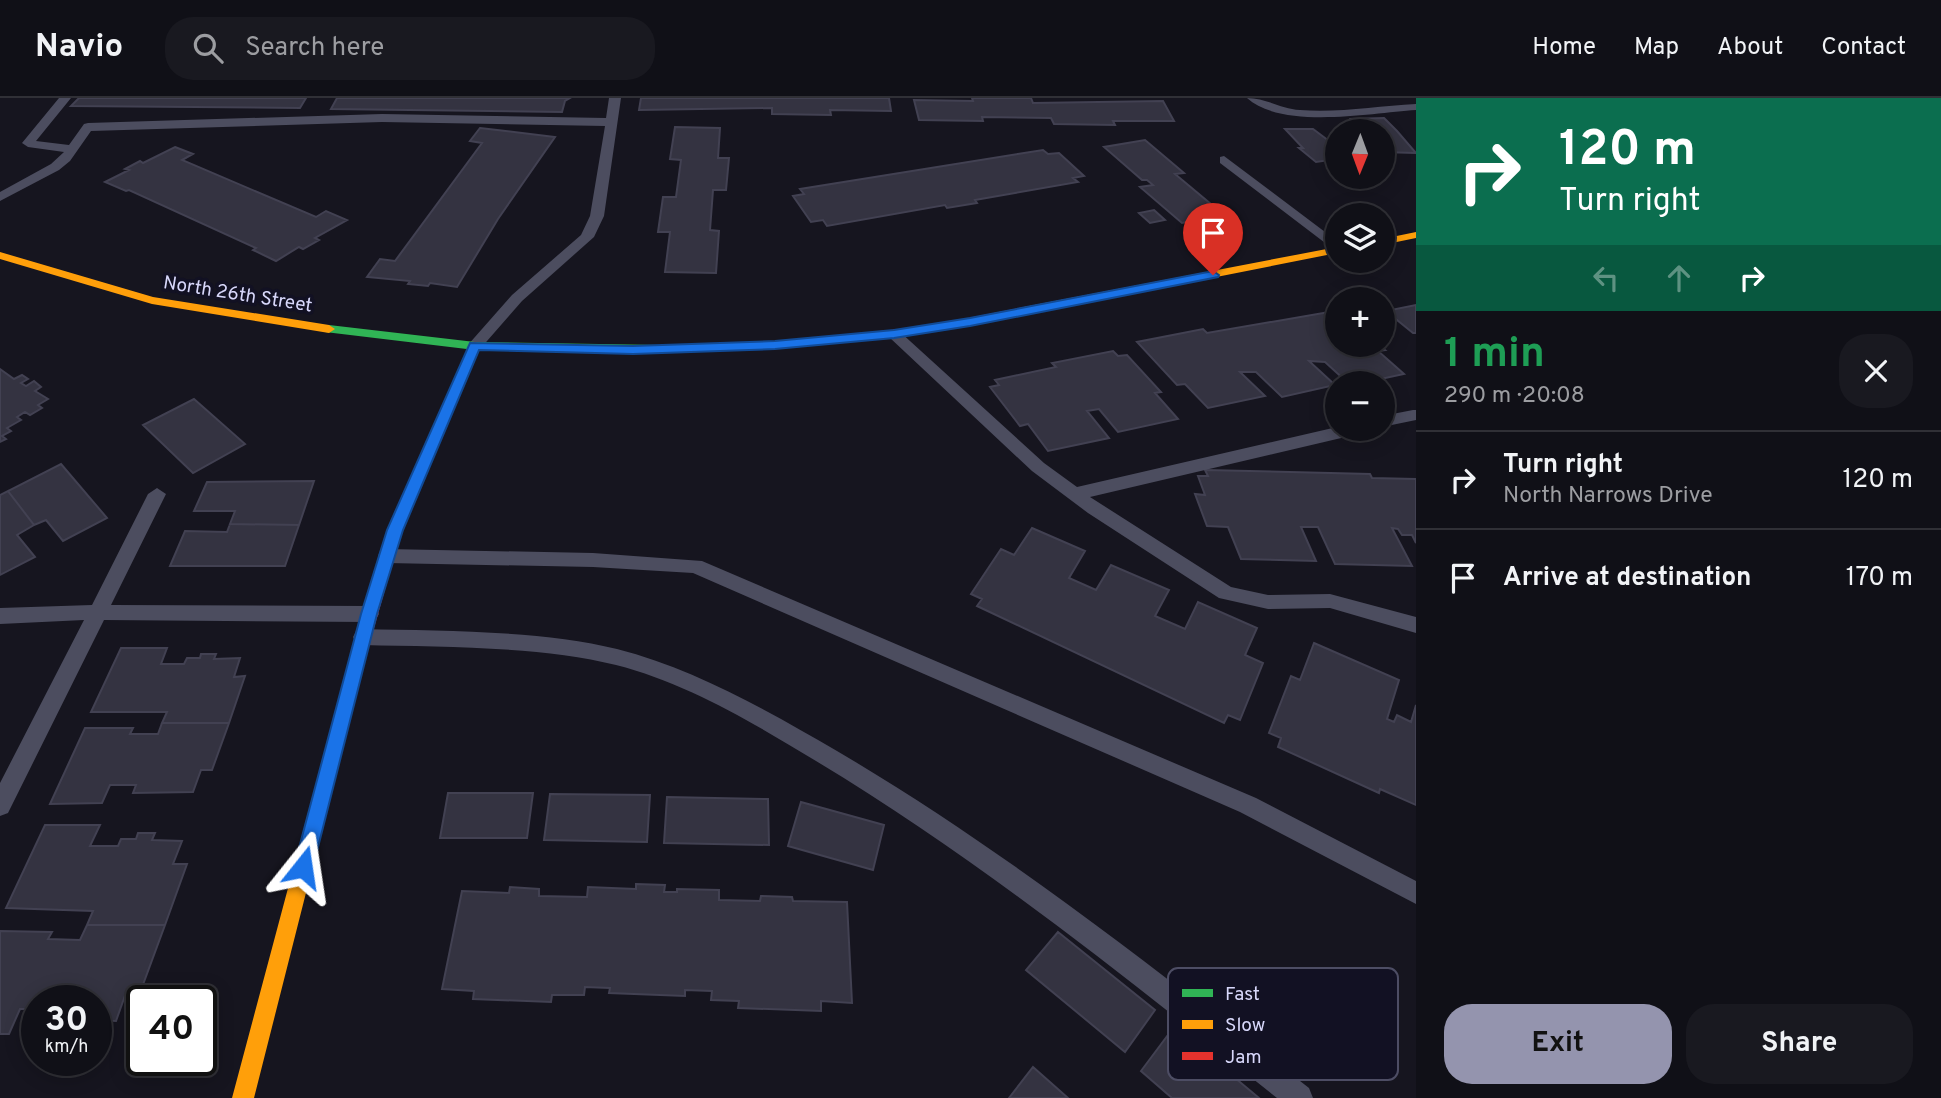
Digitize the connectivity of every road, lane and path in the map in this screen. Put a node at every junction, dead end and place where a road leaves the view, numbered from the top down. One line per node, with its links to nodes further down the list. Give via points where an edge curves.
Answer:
1 (65, 98): 6 (lane, via 28,143)
2 (615, 98): 5 (lane)
3 (1253, 98): 4 (lane, via 1278,111 1303,114)
4 (1416, 107)
5 (611, 122): 6 (lane, via 378,118 88,127); 15 (lane, via 597,216 587,237 517,298)
6 (70, 149): 8 (lane, via 55,167)
7 (1224, 160): 11 (lane)
8 (0, 197)
9 (1416, 235): 10 (street)
10 (1395, 239)
11 (1325, 240)
12 (1325, 251): 14 (street, North 26th Street)
13 (0, 255): 15 (street, North 26th Street, via 152,300 289,324)
14 (894, 334): 15 (street, North 26th Street, via 775,345 633,350); 20 (lane, via 1038,467)
15 (475, 346): 21 (street)
16 (1413, 415): 17 (lane)
17 (1395, 419)
18 (1325, 436): 20 (lane)
19 (157, 494): 22 (lane)
20 (1074, 494): 25 (lane, via 1226,593 1268,602 1330,601)
21 (387, 556): 23 (street); 28 (lane, via 695,566 1248,805)
22 (97, 612): 23 (lane); 24 (lane); 27 (lane)
23 (369, 614): 26 (street)
24 (0, 616)
25 (1416, 625)
26 (363, 637): 29 (lane, via 575,650 629,660 676,677 739,706 867,779 1044,899); 31 (street)
27 (0, 806)
28 (1416, 893)
29 (1168, 996)
30 (1276, 1080): 32 (lane)
31 (243, 1098)
32 (1299, 1098)

